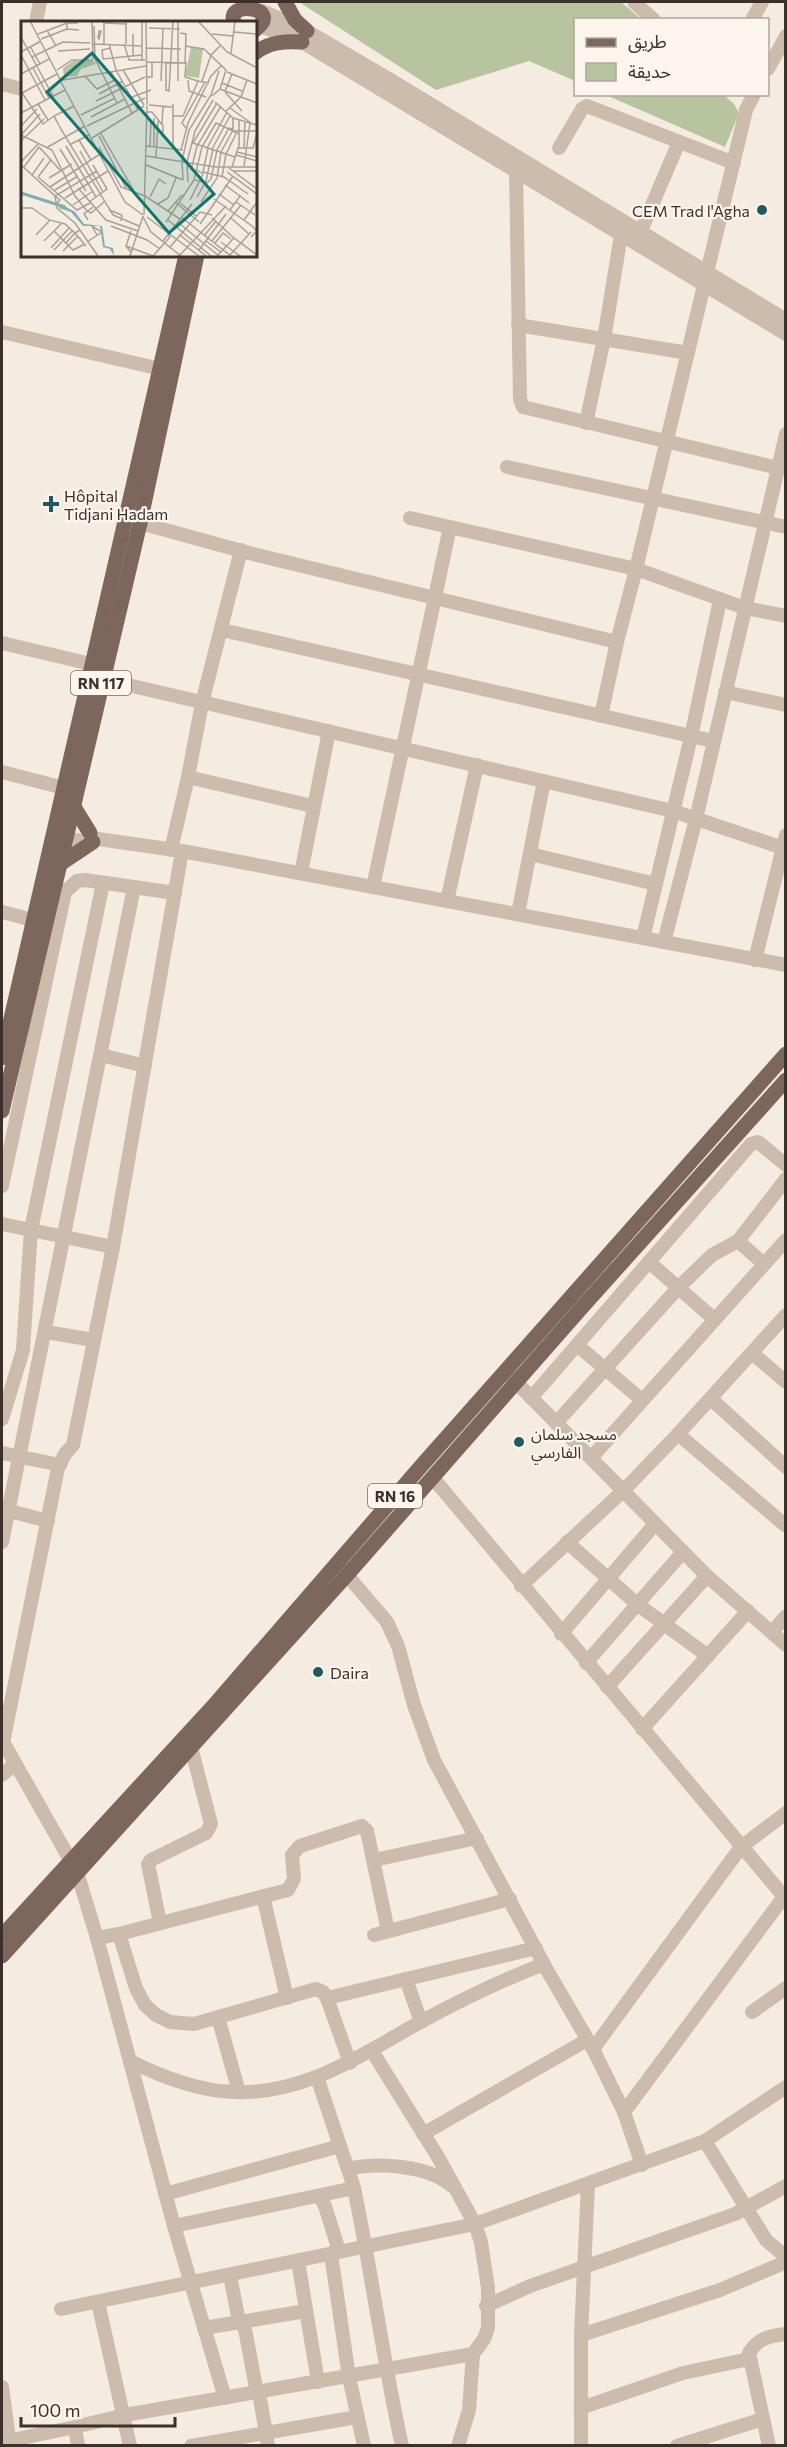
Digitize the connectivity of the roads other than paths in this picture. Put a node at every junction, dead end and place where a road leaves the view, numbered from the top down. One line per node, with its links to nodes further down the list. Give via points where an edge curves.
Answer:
1 (40, 2): 9 (street)
2 (285, 2): 12 (main road)
3 (634, 2): 6 (street)
4 (762, 2): 7 (street)
5 (239, 3): 8 (main road, via 253,3); 10 (main road)
6 (652, 18)
7 (753, 18)
8 (259, 20): 12 (street)
9 (36, 21)
10 (234, 21)
11 (786, 36): 14 (street)
12 (304, 37): 13 (main road, via 268,45); 23 (street); 24 (street, via 389,79)
13 (256, 52)
14 (769, 67)
15 (2, 84): 16 (street)
16 (21, 87)
17 (741, 96): 19 (street)
18 (753, 96): 19 (street)
19 (746, 110): 22 (street)
20 (679, 142): 21 (street, via 587,106 582,108); 22 (street); 24 (street)
21 (559, 148)
22 (734, 163): 28 (street)
23 (516, 171): 25 (street); 30 (street)
24 (640, 233): 28 (street)
25 (621, 235): 28 (street); 33 (street)
26 (186, 256): 35 (main road, RN 117)
27 (197, 256): 35 (main road, RN 117)
28 (705, 279): 29 (street); 32 (street); 34 (street)
29 (786, 320)
30 (518, 325): 33 (street); 36 (street, via 522,407)
31 (2, 332): 35 (street)
32 (786, 334)
33 (604, 339): 34 (street); 36 (street)
34 (688, 352): 38 (street)
35 (166, 370): 44 (main road, RN 117); 56 (main road, RN 117)
36 (586, 423): 38 (street)
37 (786, 434): 40 (street)
38 (667, 441): 40 (street); 41 (street)
39 (507, 467): 41 (street)
40 (777, 468): 43 (street)
41 (652, 499): 43 (street); 48 (street)
42 (410, 518): 45 (street)
43 (765, 522): 46 (street); 51 (street)
44 (140, 523): 47 (street); 58 (main road, RN 117)
45 (450, 527): 48 (street); 49 (street)
46 (786, 527)
47 (241, 550): 49 (street); 53 (street)
48 (636, 568): 50 (street); 54 (street)
49 (434, 600): 54 (street); 57 (street)
50 (720, 600): 51 (street); 64 (street)
51 (745, 608): 52 (street); 59 (street)
52 (786, 616)
53 (222, 630): 57 (street); 60 (street)
54 (616, 642): 62 (street)
55 (2, 643): 56 (street)
56 (91, 663): 71 (main road, RN 117)
57 (418, 674): 62 (street); 66 (street)
58 (102, 679): 60 (street); 73 (main road, RN 117)
59 (725, 692): 61 (street); 65 (street)
60 (202, 703): 63 (street); 69 (street)
61 (786, 705)
62 (602, 716): 64 (street)
63 (329, 731): 66 (street); 72 (street)
64 (691, 736): 65 (street); 74 (street)
65 (713, 741): 75 (street)
66 (402, 749): 67 (street); 87 (street)
67 (477, 765): 70 (street); 90 (street)
68 (2, 772): 71 (street)
69 (188, 777): 72 (street); 80 (street)
70 (544, 781): 74 (street); 81 (street)
71 (64, 788): 76 (main road, RN 117)
72 (312, 806): 83 (street)
73 (74, 807): 76 (main road, RN 117); 78 (main road)
74 (673, 811): 75 (street); 85 (street)
75 (696, 819): 79 (street); 95 (street)
76 (63, 822): 77 (main road, RN 117); 78 (street)
77 (59, 838): 78 (street); 82 (main road, RN 117); 93 (main road, RN 117)
78 (94, 838): 80 (street); 82 (main road)
79 (785, 844): 96 (street)
80 (177, 851): 83 (street); 89 (street)
81 (530, 854): 85 (street); 92 (street)
82 (60, 864): 88 (main road, RN 117)
83 (301, 873): 87 (street)
84 (103, 883): 86 (street); 88 (street, via 77,881); 110 (street)
85 (656, 884): 94 (street)
86 (134, 887): 89 (street); 99 (street)
87 (372, 887): 90 (street)
88 (59, 891): 103 (main road, RN 117); 106 (street)
89 (175, 893): 101 (street)
90 (447, 901): 92 (street)
91 (2, 912): 93 (street)
92 (518, 914): 94 (street)
93 (33, 920): 100 (main road, RN 117)
94 (643, 938): 95 (street)
95 (664, 942): 96 (street)
96 (755, 960): 97 (street)
97 (786, 965)
98 (786, 1054): 125 (main road, RN 16)
99 (101, 1055): 101 (street); 111 (street)
100 (2, 1058)
101 (145, 1066): 114 (street)
102 (786, 1080): 107 (main road, RN 16)
103 (2, 1111)
104 (786, 1165): 108 (street, via 763,1144 751,1144)
105 (786, 1179): 113 (street)
106 (2, 1186)
107 (686, 1191): 108 (street); 126 (main road, RN 16)
108 (700, 1202): 115 (street)
109 (2, 1224): 110 (street)
110 (32, 1230): 111 (street); 131 (street, via 23,1350)
111 (64, 1237): 114 (street); 120 (street)
112 (786, 1240): 116 (street)
113 (738, 1241): 116 (street); 117 (street, via 712,1254)
114 (113, 1247): 121 (street)
115 (649, 1262): 117 (street); 122 (street)
116 (764, 1264): 119 (street)
117 (679, 1287): 119 (street); 124 (street)
118 (786, 1315): 123 (street)
119 (714, 1319): 130 (street)
120 (46, 1332): 121 (street); 135 (street)
121 (94, 1340): 137 (street, via 73,1446)
122 (577, 1346): 124 (street); 128 (street)
123 (753, 1353): 127 (street); 129 (street)
124 (604, 1369): 130 (street); 132 (street)
125 (506, 1371): 126 (street); 148 (main road, RN 16)
126 (516, 1383): 128 (street); 139 (main road, RN 16)
127 (786, 1383)
128 (531, 1398): 132 (street)
129 (711, 1399): 133 (street); 138 (street)
130 (642, 1400): 136 (street)
131 (2, 1419)
132 (556, 1423): 136 (street)
133 (678, 1434): 140 (street); 144 (street)
134 (2, 1454): 135 (street)
135 (19, 1457): 137 (street); 141 (street)
136 (591, 1458): 140 (street)
137 (60, 1465): 142 (street)
138 (786, 1467)
139 (433, 1478): 149 (main road, RN 16); 152 (street)
140 (623, 1491): 143 (street); 146 (street)
141 (5, 1510): 142 (street); 145 (street)
142 (48, 1521): 164 (street)
143 (655, 1524): 147 (street); 151 (street)
144 (786, 1526)
145 (2, 1542)
146 (567, 1542): 151 (street); 152 (street)
147 (683, 1552): 150 (street); 153 (street)
148 (337, 1563): 149 (street); 172 (main road, RN 16)
149 (346, 1576): 165 (main road, RN 16); 169 (street, via 387,1622 398,1646 423,1735)
150 (707, 1576): 154 (street); 156 (street)
151 (608, 1579): 153 (street); 158 (street)
152 (521, 1586): 158 (street)
153 (638, 1604): 156 (street); 161 (street)
154 (748, 1611): 157 (street); 160 (street)
155 (786, 1616): 157 (street)
156 (665, 1623): 160 (street); 162 (street)
157 (772, 1632): 159 (street)
158 (561, 1634): 161 (street)
159 (786, 1645)
160 (708, 1656): 163 (street)
161 (586, 1663): 162 (street)
162 (607, 1687): 163 (street)
163 (642, 1729): 170 (street)
164 (2, 1741): 166 (street)
165 (191, 1747): 172 (main road, RN 16); 176 (street, via 211,1824 206,1833 147,1864)
166 (15, 1764): 167 (street); 172 (street)
167 (2, 1775)
168 (786, 1814): 170 (street)
169 (477, 1838): 171 (street); 175 (street)
170 (741, 1847): 174 (street); 192 (street)
171 (374, 1860): 173 (street, via 364,1827 300,1846 292,1855 292,1885 288,1890); 177 (street)
172 (74, 1866): 180 (main road, RN 16); 181 (street); 183 (main road, RN 16)
173 (263, 1896): 176 (street); 187 (street)
174 (785, 1896): 199 (street)
175 (510, 1899): 177 (street); 182 (street)
176 (160, 1923): 178 (street)
177 (388, 1931): 179 (street)
178 (119, 1934): 181 (street); 190 (street, via 135,1988 145,2006 170,2022 183,2024)
179 (374, 1935)
180 (2, 1936)
181 (98, 1938): 194 (street)
182 (536, 1948): 184 (street); 185 (street)
183 (2, 1956)
184 (544, 1964): 191 (street, via 510,1976); 192 (street)
185 (406, 1979): 188 (street); 191 (street)
186 (786, 1988): 189 (street)
187 (287, 1998): 188 (street, via 316,1989); 190 (street)
188 (327, 1998): 195 (street)
189 (752, 2012)
190 (218, 2018): 198 (street)
191 (421, 2022): 193 (street)
192 (590, 2044): 199 (street); 200 (street)
193 (372, 2051): 195 (street); 200 (street)
194 (130, 2061): 198 (street, via 178,2081); 209 (street)
195 (350, 2063): 196 (street)
196 (317, 2077): 198 (street, via 284,2087); 202 (street)
197 (786, 2087): 201 (street)
198 (238, 2092)
199 (624, 2112): 203 (street)
200 (423, 2134): 207 (street)
201 (705, 2141): 203 (street); 211 (street)
202 (340, 2146): 204 (street); 209 (street)
203 (642, 2165): 205 (street)
204 (348, 2169): 207 (street, via 367,2164 393,2166 444,2179); 208 (street)
205 (588, 2185): 212 (street); 219 (street)
206 (786, 2186): 211 (street)
207 (453, 2187): 212 (street)
208 (354, 2188): 210 (street); 214 (street)
209 (165, 2194): 213 (street)
210 (319, 2196): 213 (street); 215 (street, via 339,2251)
211 (747, 2209): 216 (street, via 766,2240); 219 (street)
212 (475, 2224): 214 (street); 223 (street, via 485,2263)
213 (174, 2226): 221 (street)
214 (366, 2247): 215 (street); 232 (street)
215 (331, 2254): 217 (street); 233 (street)
216 (786, 2257)
217 (298, 2261): 220 (street); 225 (street)
218 (786, 2262): 229 (street, via 720,2290)
219 (583, 2269): 223 (street, via 530,2286); 229 (street)
220 (230, 2276): 221 (street); 226 (street)
221 (191, 2283): 222 (street); 227 (street)
222 (98, 2302): 224 (street); 239 (street)
223 (486, 2306): 230 (street, via 488,2328)
224 (61, 2309)
225 (306, 2311): 226 (street); 234 (street)
226 (241, 2323): 227 (street); 236 (street)
227 (204, 2328): 237 (street)
228 (786, 2334): 231 (street, via 765,2337 749,2353)
229 (580, 2335): 238 (street)
230 (472, 2354): 232 (street); 250 (street, via 469,2410)
231 (749, 2359): 238 (street, via 683,2373); 241 (street)
232 (386, 2371): 233 (street); 249 (street)
233 (349, 2377): 234 (street); 240 (street)
234 (318, 2382): 236 (street)
235 (2, 2387): 244 (street)
236 (258, 2392): 237 (street); 243 (street)
237 (225, 2398): 239 (street)
238 (581, 2408): 251 (street)
239 (124, 2415): 242 (street); 246 (street)
240 (357, 2417): 243 (street); 248 (street)
241 (763, 2419): 252 (street); 253 (street)
242 (75, 2427): 244 (street); 245 (street)
243 (267, 2439): 247 (street)
244 (7, 2443)
245 (78, 2445)
246 (130, 2445)
247 (191, 2445)
248 (364, 2445)
249 (402, 2445)
250 (458, 2445)
251 (581, 2445)
252 (677, 2445)
253 (769, 2445)

